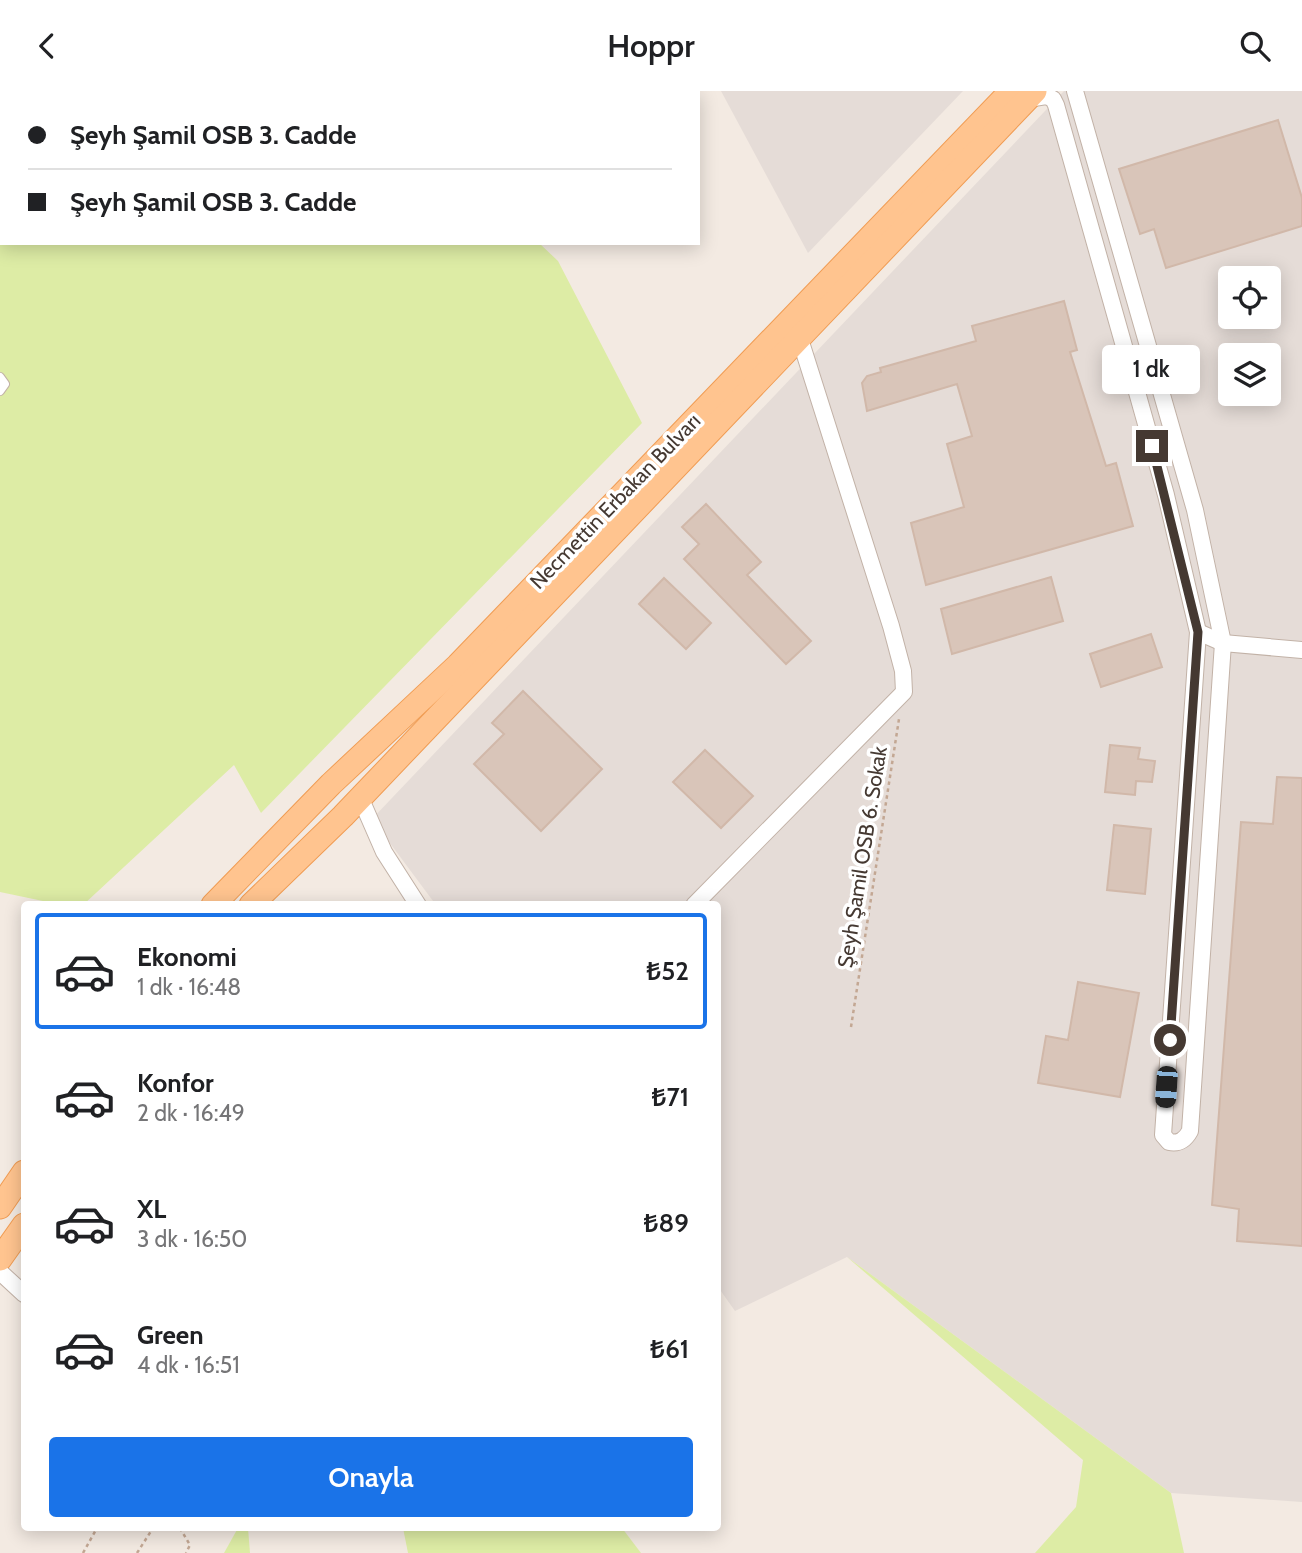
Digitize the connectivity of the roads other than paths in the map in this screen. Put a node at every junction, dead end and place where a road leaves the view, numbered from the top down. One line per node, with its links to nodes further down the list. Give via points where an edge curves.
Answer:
1 (1075, 91): 7 (street, via 1195,510)
2 (1025, 94): 3 (main road, Necmettin Erbakan Bulvarı); 6 (street, via 1050,97 1056,105 1166,495); 10 (main road, Necmettin Erbakan Bulvarı)
3 (799, 336): 9 (main road, Necmettin Erbakan Bulvarı); 13 (street, via 891,626 904,692)
4 (0, 377): 5 (lane, via 5,384)
5 (0, 391)
6 (1198, 632): 7 (street); 7 (street, via 1163,1135 1178,1143 1190,1131)
7 (1223, 643): 8 (street)
8 (1302, 650)
9 (360, 797): 11 (main road, Necmettin Erbakan Bulvarı); 12 (street, via 384,852)
10 (217, 901)
11 (255, 901)
12 (415, 901)
13 (698, 901)
14 (21, 1176): 15 (main road)
15 (0, 1207)
16 (21, 1229): 17 (main road)
17 (0, 1259)
18 (0, 1272): 19 (street)
19 (21, 1291)

